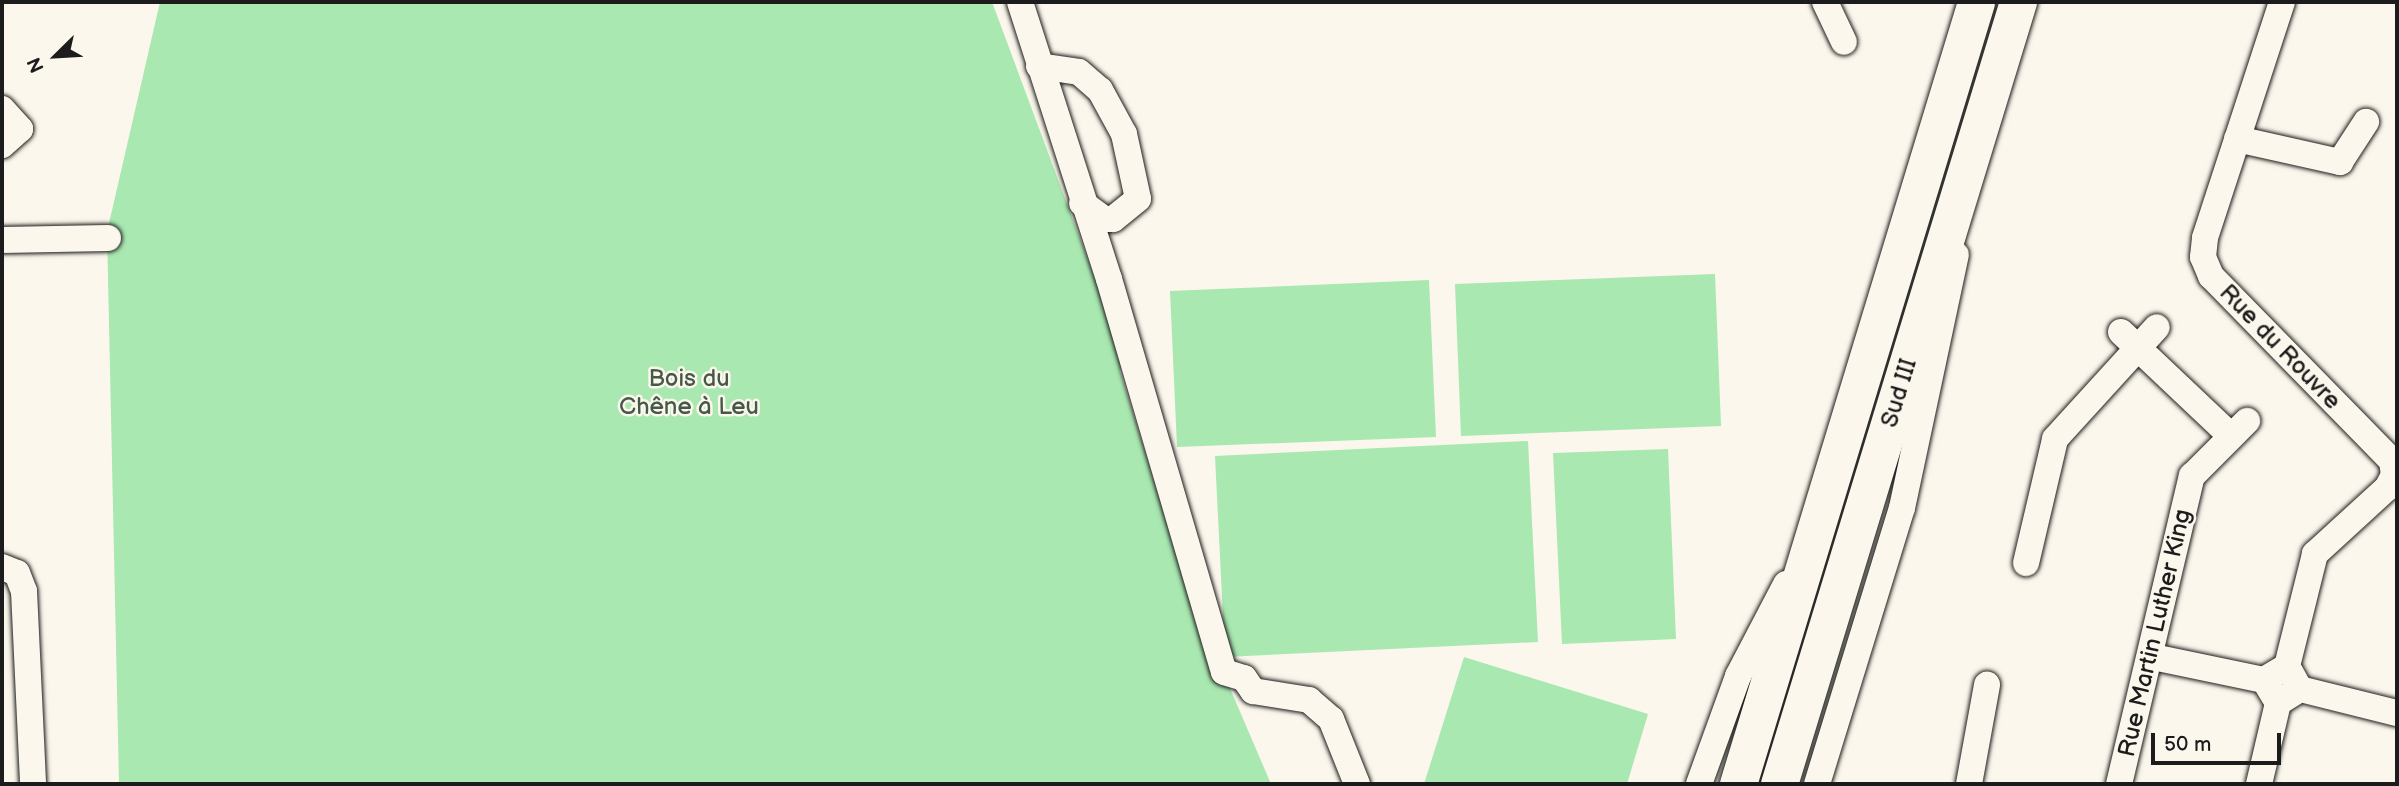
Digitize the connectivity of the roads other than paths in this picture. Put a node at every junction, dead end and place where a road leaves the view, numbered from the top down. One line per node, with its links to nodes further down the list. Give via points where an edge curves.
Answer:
1 (1020, 2): 7 (street)
2 (1825, 2): 6 (street)
3 (1976, 2): 18 (highway, Sud III)
4 (2018, 2): 8 (highway, Sud III)
5 (2282, 2): 11 (street, Rue du Rouvre)
6 (1844, 42)
7 (1040, 66): 13 (street); 13 (street, via 1079,72 1100,90 1124,134 1138,199 1113,219 1104,219)
8 (1989, 98): 30 (highway, Sud III); 31 (street, via 1902,508)
9 (2, 109): 12 (street, via 20,129)
10 (2366, 122): 11 (street, via 2340,162)
11 (2237, 139): 22 (street, Rue du Rouvre, via 2205,238 2203,257 2211,276 2392,461 2394,475 2387,488 2315,554)
12 (2, 145)
13 (1082, 203): 27 (street, via 1109,278 1224,672 1244,678 1253,691 1309,700 1331,719)
14 (108, 238): 15 (street)
15 (2, 240)
16 (2157, 327): 17 (street)
17 (2129, 340): 19 (street, via 2055,439); 21 (street, Rue Martin Luther King, via 2239,429 2192,476)
18 (1817, 523): 28 (street, via 1738,676); 29 (highway, Sud III)
19 (2026, 563)
20 (2, 567): 26 (street, via 16,573 24,591)
21 (2153, 657): 24 (street); 33 (street, Rue Martin Luther King)
22 (2294, 678): 24 (street); 25 (street)
23 (1987, 685): 32 (street)
24 (2271, 692): 34 (street)
25 (2397, 713)
26 (33, 784)
27 (1357, 784)
28 (1699, 784)
29 (1738, 784)
30 (1779, 784)
31 (1816, 784)
32 (1969, 784)
33 (2119, 784)
34 (2259, 784)

